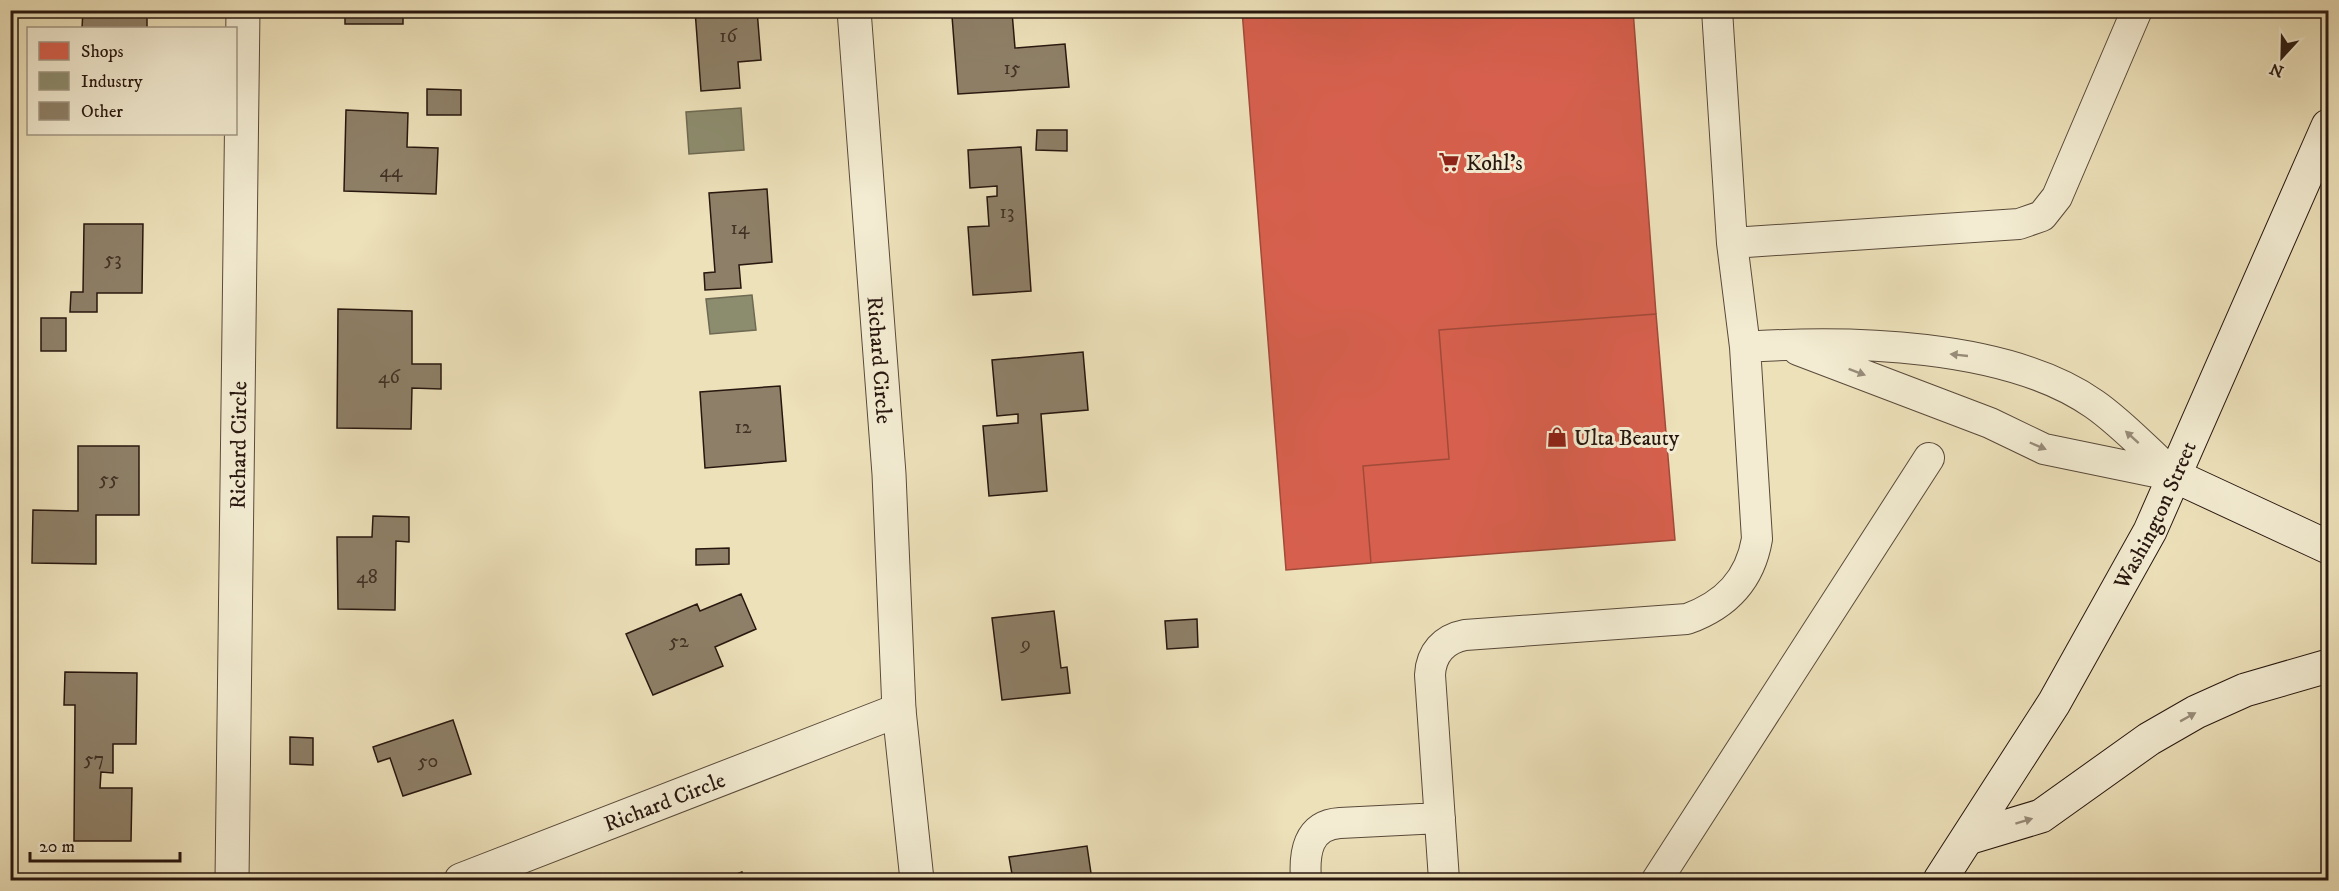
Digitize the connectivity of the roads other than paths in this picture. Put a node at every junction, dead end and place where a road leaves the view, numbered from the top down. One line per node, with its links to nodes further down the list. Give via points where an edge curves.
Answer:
1 (243, 10): 16 (street, Richard Circle)
2 (854, 10): 13 (street, Richard Circle, via 889,474)
3 (1717, 10): 6 (lane)
4 (2137, 10): 6 (lane, via 2057,197 2042,216 2019,224)
5 (2328, 126): 10 (street, Washington Street)
6 (1732, 243): 8 (lane)
7 (1783, 344): 8 (lane); 10 (lane, one-way to 10, via 1990,423 2044,449); 10 (lane, one-way to 7, via 2095,404 2012,366 1979,358 1867,345)
8 (1745, 347): 14 (lane, via 1757,526 1754,554 1743,579 1725,600 1687,619 1465,635 1445,643 1430,668)
9 (1929, 458): 21 (lane)
10 (2175, 476): 11 (street); 15 (street, Washington Street, via 2087,648)
11 (2328, 547)
12 (2328, 666): 15 (street, one-way to 12, via 2041,816 2149,739 2196,712 2254,687)
13 (899, 710): 17 (street, Richard Circle); 18 (street, Richard Circle)
14 (1440, 818): 19 (lane, via 1326,826 1307,847); 20 (lane)
15 (1968, 838): 22 (street, Washington Street)
16 (232, 880)
17 (461, 880)
18 (917, 880)
19 (1305, 880)
20 (1444, 880)
21 (1657, 880)
22 (1940, 880)

